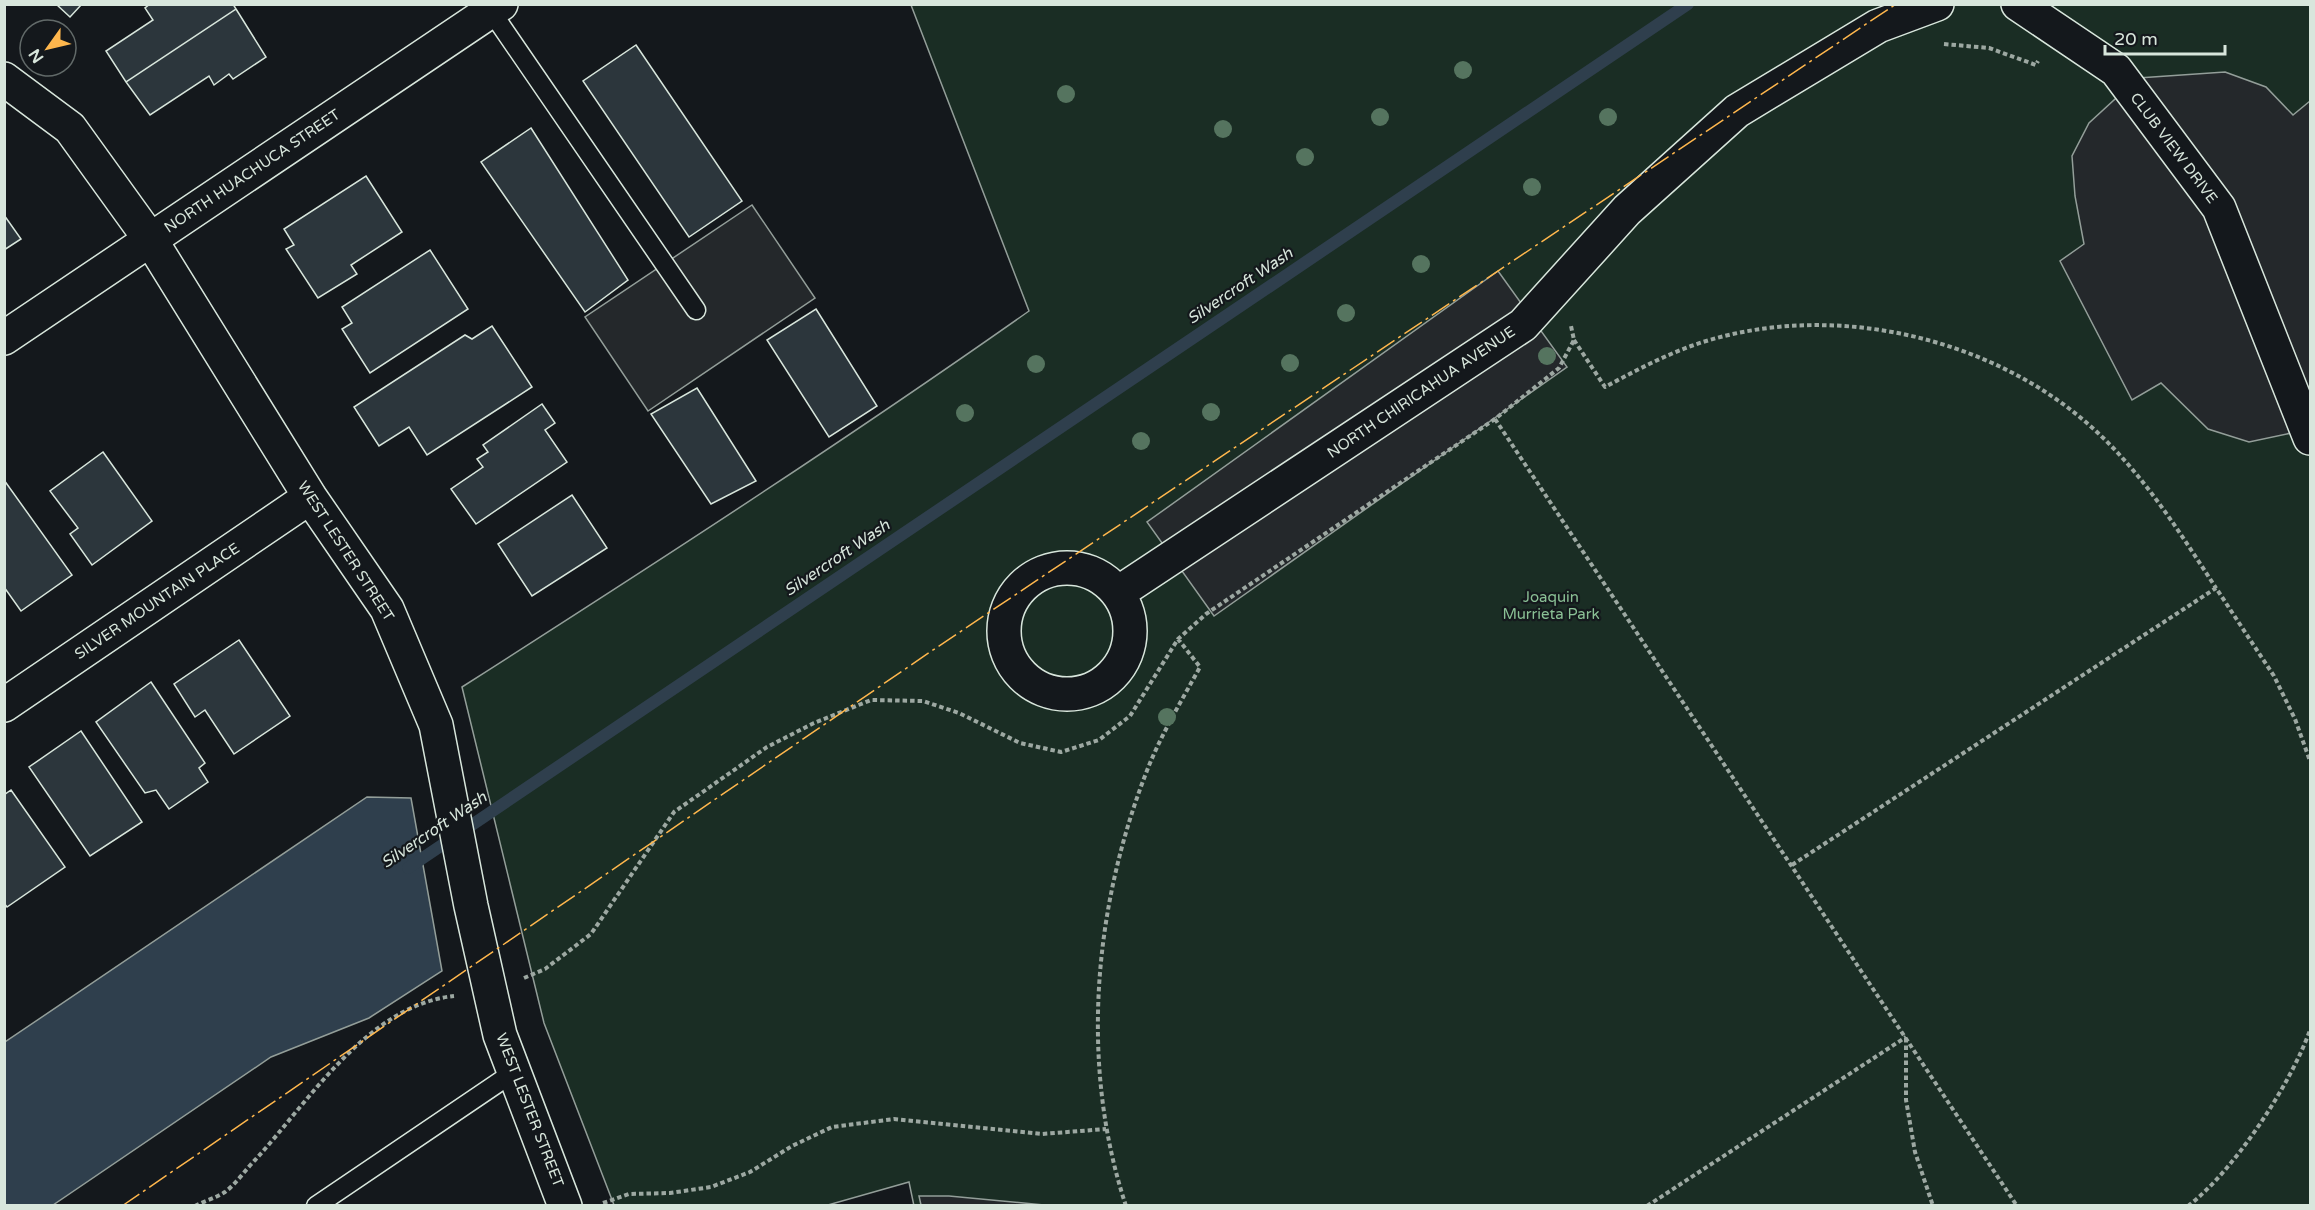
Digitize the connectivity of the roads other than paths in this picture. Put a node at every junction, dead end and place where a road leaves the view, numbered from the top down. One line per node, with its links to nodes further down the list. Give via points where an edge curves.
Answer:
1 (1937, 4): 10 (street, NORTH CHIRICAHUA AVENUE, via 1878,26 1737,111 1627,210 1523,325)
2 (2018, 4): 8 (street, CLUB VIEW DRIVE, via 2116,70 2219,208)
3 (496, 8): 5 (street, NORTH HUACHUCA STREET); 6 (lane)
4 (4, 78): 5 (street, WEST LESTER STREET, via 70,128)
5 (150, 239): 7 (street, NORTH HUACHUCA STREET); 9 (street, WEST LESTER STREET)
6 (696, 310)
7 (4, 338)
8 (2310, 438)
9 (310, 497): 11 (street, SILVER MOUNTAIN PLACE); 12 (street, WEST LESTER STREET, via 387,609 436,725 471,906 500,1035)
10 (1118, 593)
11 (4, 705)
12 (514, 1072): 13 (lane); 14 (street, WEST LESTER STREET)
13 (316, 1206)
14 (565, 1206)

